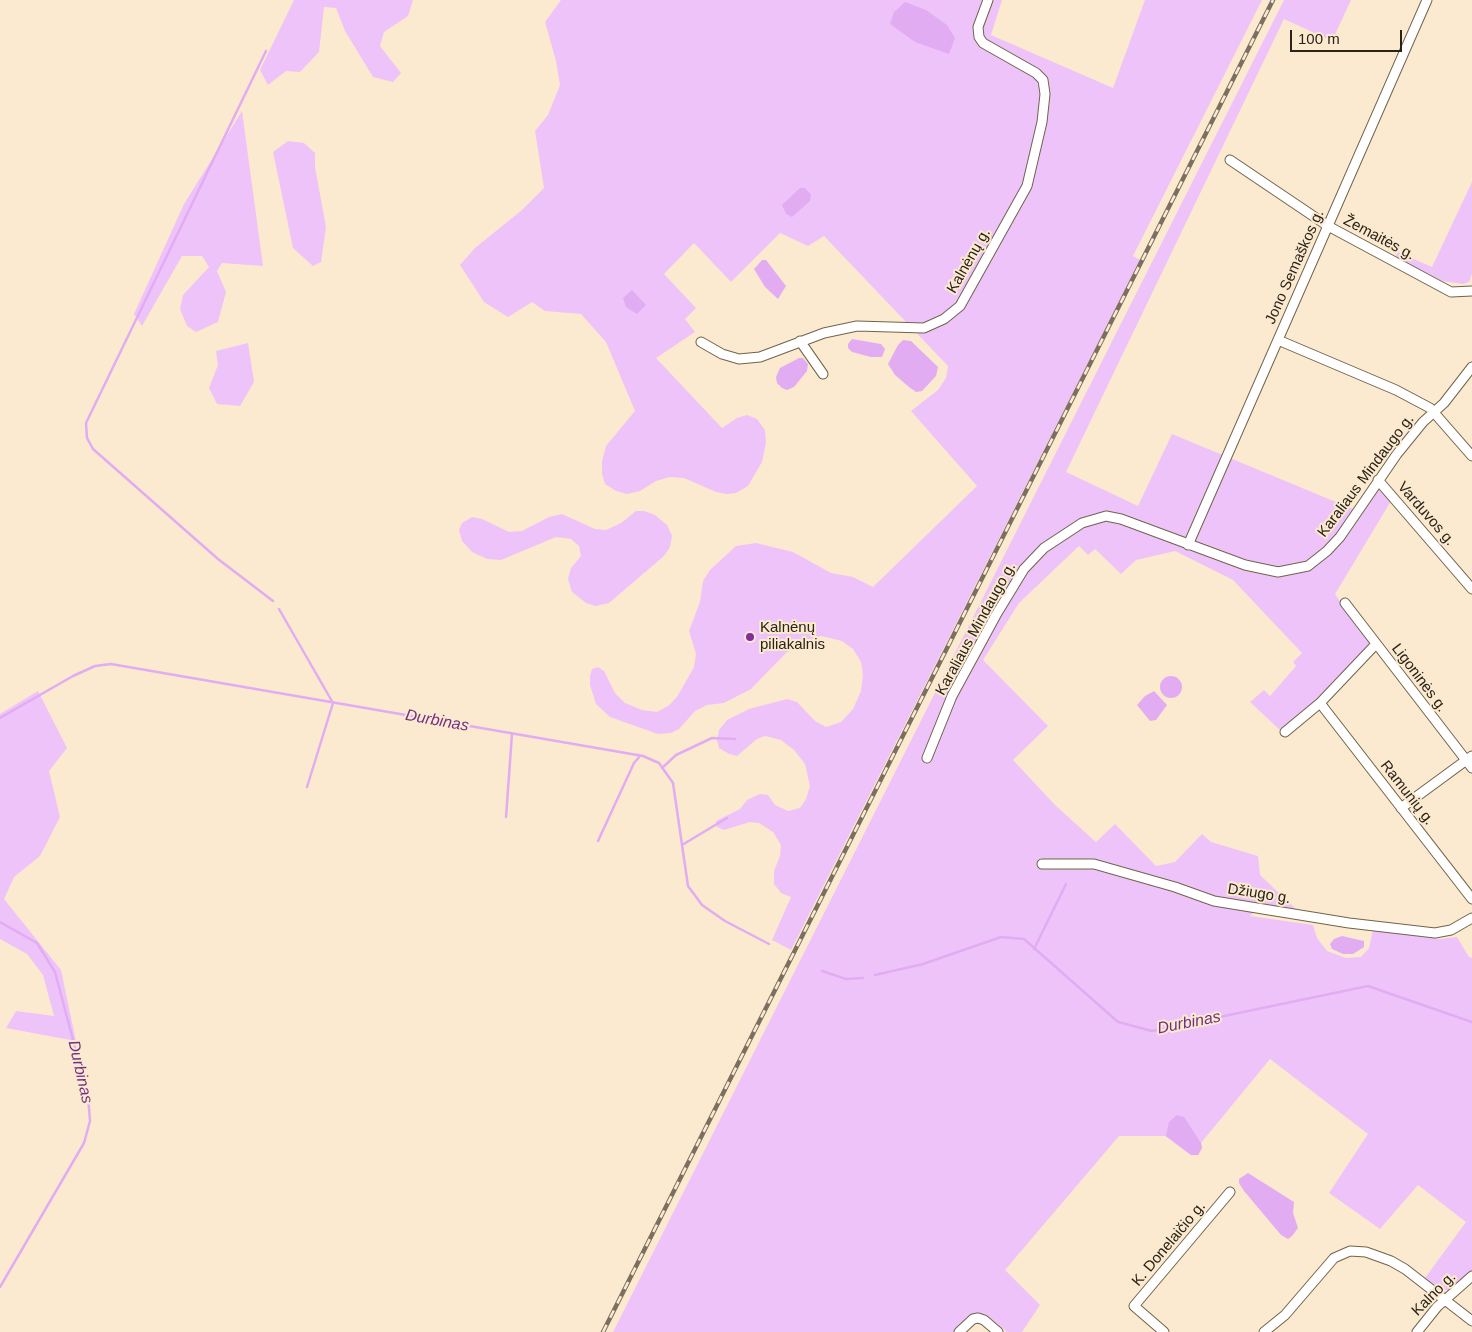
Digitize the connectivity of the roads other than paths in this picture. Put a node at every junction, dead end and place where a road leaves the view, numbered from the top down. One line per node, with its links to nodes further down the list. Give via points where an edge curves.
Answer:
1 (988, 0): 7 (street, Kalnėnų g., via 978,28 983,43 1043,80 1042,122 1027,186 960,306 944,320 924,328 858,326)
2 (1427, 0): 4 (street, Jono Semaškos g.)
3 (1230, 160): 4 (street, Žemaitės g.)
4 (1328, 226): 5 (street, Žemaitės g., via 1451,292); 6 (street, Jono Semaškos g.)
5 (1472, 291)
6 (1278, 340): 11 (street, via 1396,390); 14 (street, Jono Semaškos g.)
7 (800, 341): 8 (street, Kalnėnų g., via 760,357 740,359 722,354); 10 (street)
8 (701, 342)
9 (1472, 367): 11 (street, Karaliaus Mindaugo g.)
10 (823, 374)
11 (1435, 411): 12 (street); 13 (street, Karaliaus Mindaugo g.)
12 (1472, 456)
13 (1378, 480): 14 (street, Karaliaus Mindaugo g., via 1340,537 1315,562 1301,569 1268,570); 15 (street, Varduvos g.)
14 (1188, 545): 20 (street, Karaliaus Mindaugo g., via 1106,516 1082,523 1044,548 1024,569 996,615 952,696)
15 (1472, 589)
16 (1345, 604): 17 (street, Ligoninės g.)
17 (1376, 644): 18 (street); 21 (street, Ligoninės g.)
18 (1320, 703): 19 (street); 22 (street, Ramunių g.)
19 (1285, 732)
20 (927, 758)
21 (1470, 761): 22 (street)
22 (1401, 808): 24 (street, Ramunių g.)
23 (1042, 864): 25 (street, Džiugo g., via 1094,864 1214,901 1349,923 1435,933 1451,930)
24 (1472, 899)
25 (1472, 918)
26 (1230, 1192): 32 (street, K. Donelaičio g., via 1134,1306)
27 (1472, 1276): 28 (street, Kalno g.)
28 (1445, 1300): 29 (street); 33 (street, via 1391,1261 1350,1251 1334,1258 1285,1315); 34 (street, Kalno g.)
29 (1472, 1321)
30 (959, 1332): 31 (street, via 973,1318 984,1320)
31 (998, 1332)
32 (1164, 1332)
33 (1264, 1332)
34 (1417, 1332)

